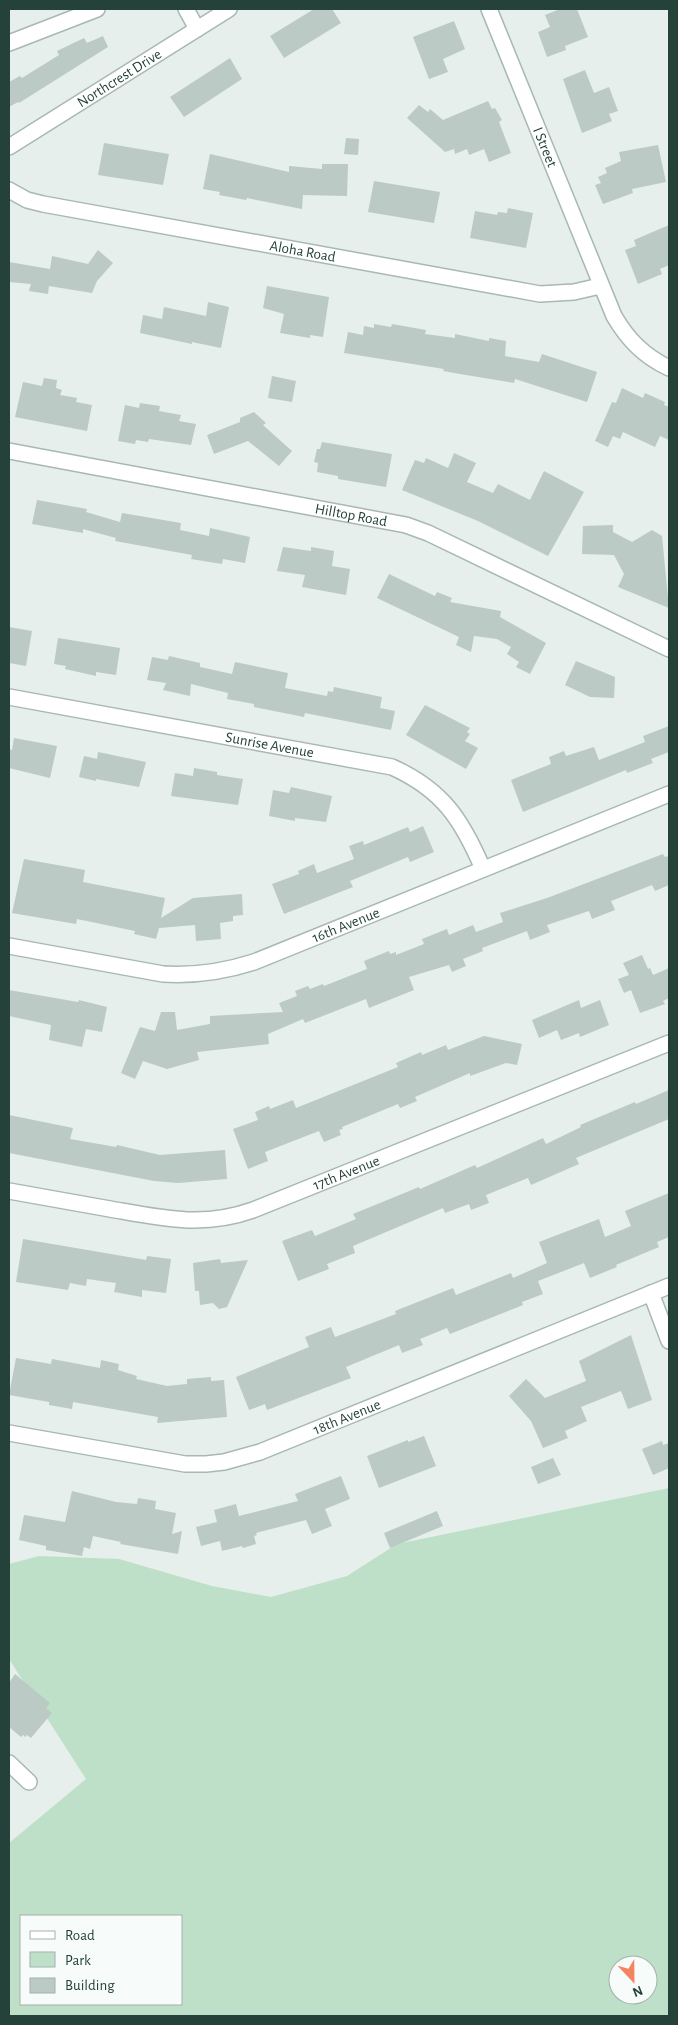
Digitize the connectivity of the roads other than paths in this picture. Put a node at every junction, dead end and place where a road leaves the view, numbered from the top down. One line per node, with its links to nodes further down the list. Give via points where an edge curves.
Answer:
1 (97, 9): 6 (street)
2 (186, 9): 5 (street)
3 (229, 9): 5 (street, Northcrest Drive)
4 (489, 9): 9 (street, I Street)
5 (197, 29): 7 (street, Northcrest Drive)
6 (9, 43)
7 (9, 148)
8 (9, 190): 9 (street, Aloha Road, via 43,204 540,294 574,292)
9 (600, 286): 10 (street, I Street, via 625,334 639,349)
10 (669, 368)
11 (9, 451): 12 (street, Hilltop Road, via 406,525)
12 (669, 649)
13 (9, 696): 15 (street, Sunrise Avenue, via 392,767 420,782 444,803 465,830)
14 (669, 794): 15 (street, 16th Avenue)
15 (483, 870): 16 (street, 16th Avenue, via 254,962 209,974 162,974)
16 (9, 946)
17 (669, 1042): 18 (street, 17th Avenue, via 224,1219 180,1221)
18 (9, 1191)
19 (669, 1286): 20 (street, 18th Avenue)
20 (651, 1293): 21 (street); 22 (street, 18th Avenue, via 260,1452 224,1462 179,1463)
21 (669, 1342)
22 (9, 1433)
23 (9, 1763): 24 (street)
24 (29, 1782)

